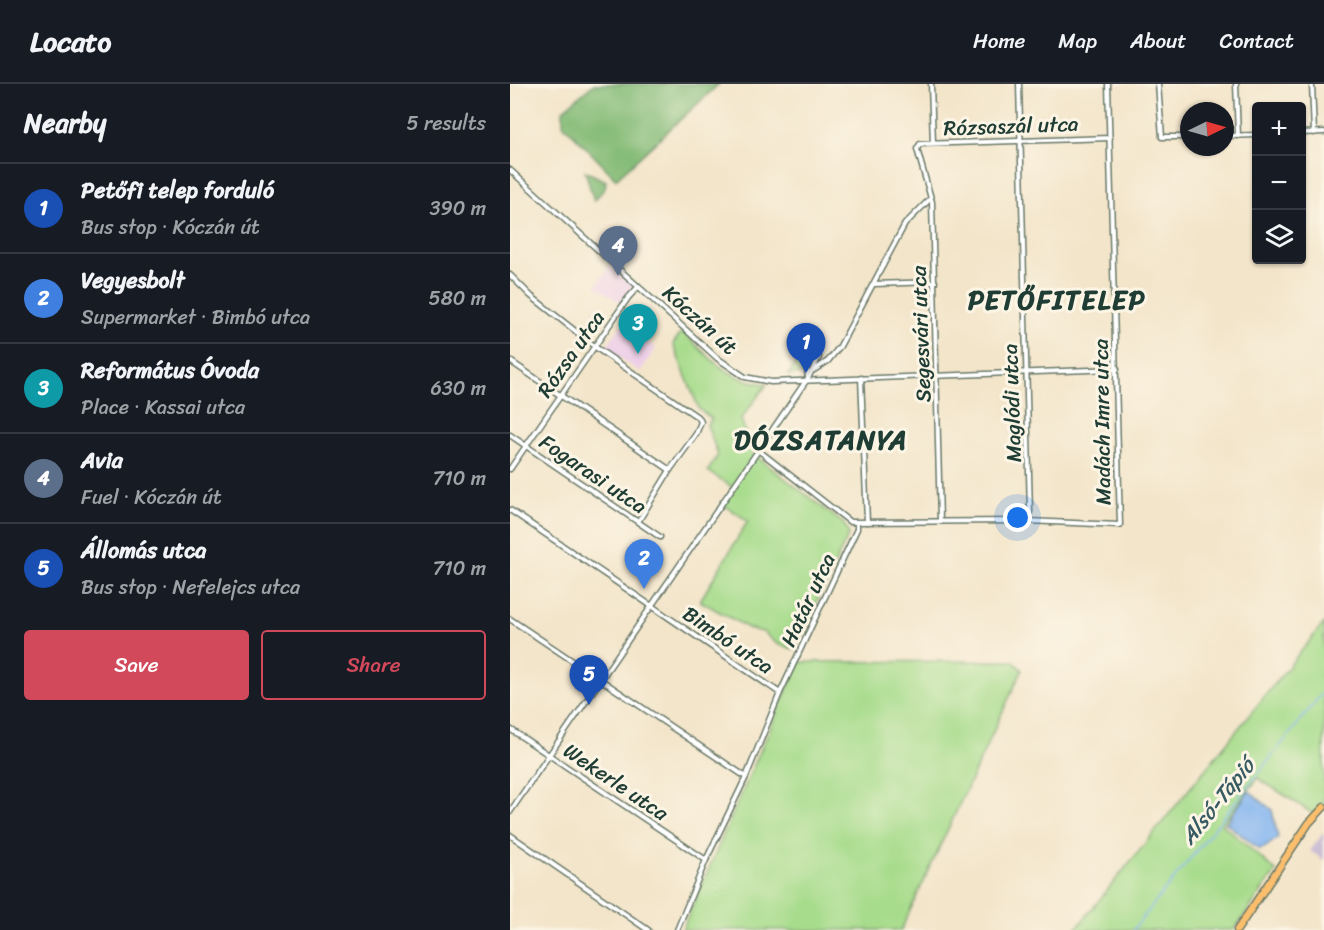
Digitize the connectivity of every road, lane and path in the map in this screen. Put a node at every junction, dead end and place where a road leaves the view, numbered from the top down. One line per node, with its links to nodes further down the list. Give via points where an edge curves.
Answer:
1 (931, 84): 16 (street)
2 (1019, 84): 15 (street, Maglódi utca)
3 (1108, 84): 14 (street, Madách Imre utca)
4 (1158, 84): 13 (street, via 1162,137)
5 (1236, 84): 12 (street)
6 (1312, 84): 9 (street)
7 (1324, 132): 9 (street)
8 (1306, 133): 9 (street)
9 (1314, 133)
10 (1252, 135): 12 (street)
11 (1234, 136): 12 (street)
12 (1238, 136)
13 (1180, 137)
14 (1110, 138): 15 (street, Rózsaszál utca); 26 (street, Madách Imre utca)
15 (1020, 140): 16 (street, Rózsaszál utca); 28 (street, Maglódi utca)
16 (933, 143): 17 (street, Rózsaszál utca)
17 (917, 148): 19 (street, Segesvári utca)
18 (510, 170): 23 (street, Kóczán út)
19 (931, 198): 21 (street, Segesvári utca); 22 (street, via 905,224)
20 (510, 275): 24 (street)
21 (935, 282): 22 (street); 29 (street, Segesvári utca)
22 (874, 284): 27 (street, via 840,346 828,361)
23 (639, 286): 24 (street, Rózsa utca); 31 (street, Kóczán út, via 717,358 745,377 771,382)
24 (595, 346): 32 (street, Rózsa utca); 37 (street, via 699,418 700,427)
25 (510, 361): 32 (street)
26 (1116, 369): 28 (street, Kóczán út); 40 (street, Madách Imre utca, via 1120,525)
27 (811, 372): 31 (street); 31 (street, via 819,357 814,350 805,356)
28 (1026, 373): 29 (street, Kóczán út); 40 (street, Maglódi utca, via 1030,512)
29 (938, 375): 30 (street, Kóczán út); 39 (street, Segesvári utca)
30 (861, 378): 31 (street, Kóczán út); 42 (street)
31 (807, 379): 35 (street)
32 (561, 396): 34 (street, Rózsa utca); 37 (street)
33 (510, 435): 34 (street, Fogarasi utca)
34 (526, 446): 36 (street, Rózsa utca); 41 (street, Fogarasi utca)
35 (759, 450): 43 (street, via 850,522); 45 (street)
36 (510, 469)
37 (670, 470): 41 (street)
38 (510, 510): 45 (street, Bimbó utca)
39 (940, 521): 40 (street); 42 (street)
40 (1027, 521)
41 (638, 522): 44 (street, Fogarasi utca)
42 (867, 522): 43 (street)
43 (857, 523): 48 (street, Határ utca)
44 (660, 537)
45 (652, 606): 47 (street); 48 (street, Bimbó utca)
46 (510, 619): 47 (street)
47 (601, 680): 50 (street); 51 (street)
48 (780, 693): 51 (street, Határ utca)
49 (510, 729): 50 (street, Wekerle utca)
50 (549, 756): 53 (street); 55 (street, Wekerle utca)
51 (746, 777): 55 (street, Határ utca)
52 (1324, 807): 58 (main road)
53 (510, 812)
54 (510, 836): 56 (street)
55 (706, 860): 57 (street, Határ utca)
56 (648, 930)
57 (677, 930)
58 (1237, 930)

